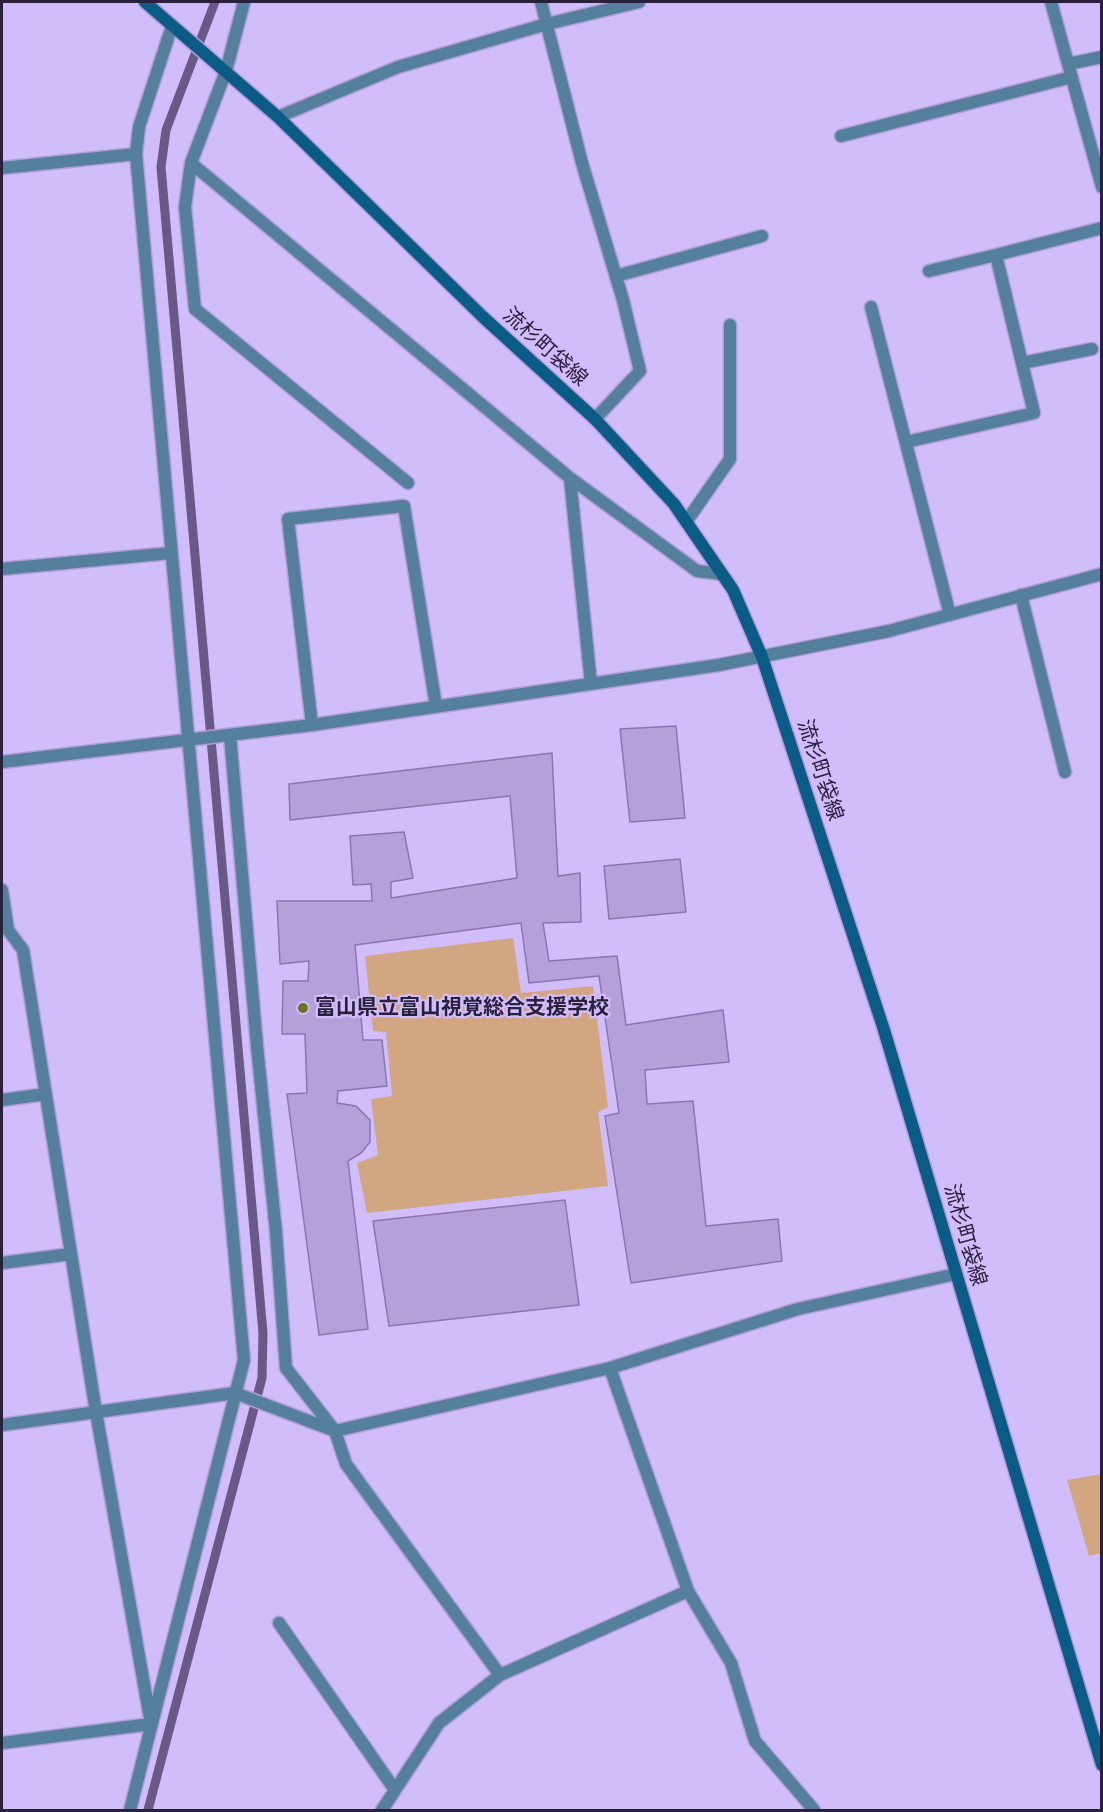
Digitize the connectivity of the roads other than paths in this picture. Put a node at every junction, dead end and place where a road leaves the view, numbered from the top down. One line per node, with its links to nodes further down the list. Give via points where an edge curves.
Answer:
1 (145, 2): 7 (main road, 流杉町袋線)
2 (244, 2): 10 (street)
3 (541, 2): 6 (street)
4 (639, 2): 6 (street)
5 (1051, 2): 9 (street)
6 (547, 24): 12 (street, via 398,67); 22 (street)
7 (172, 26): 10 (main road, 流杉町袋線); 14 (street, via 139,127)
8 (1101, 57): 9 (street)
9 (1068, 64): 11 (street)
10 (226, 71): 12 (main road, 流杉町袋線); 15 (street)
11 (1072, 77): 13 (street); 17 (street)
12 (278, 117): 27 (main road, 流杉町袋線, via 483,317)
13 (841, 136)
14 (135, 154): 16 (street); 32 (street)
15 (191, 162): 29 (street); 30 (street, via 185,207 195,309)
16 (2, 168)
17 (1101, 187)
18 (1101, 228): 20 (street)
19 (762, 236): 22 (street)
20 (996, 255): 21 (street); 26 (street)
21 (929, 272)
22 (616, 276): 27 (street, via 640,371)
23 (871, 307): 28 (street)
24 (730, 325): 31 (street, via 730,459)
25 (1092, 349): 26 (street)
26 (1022, 363): 28 (street, via 1034,413)
27 (595, 419): 31 (main road, 流杉町袋線)
28 (906, 442): 37 (street)
29 (570, 478): 34 (street, via 697,571); 39 (street)
30 (408, 483)
31 (686, 522): 34 (main road, 流杉町袋線)
32 (171, 552): 33 (street); 43 (street)
33 (2, 569)
34 (722, 574): 38 (main road, 流杉町袋線)
35 (1101, 574): 36 (street)
36 (1021, 595): 37 (street); 45 (street)
37 (950, 615): 38 (street)
38 (762, 657): 39 (street); 52 (main road, 流杉町袋線, via 884,1030)
39 (591, 684): 40 (street)
40 (436, 706): 41 (street); 41 (street, via 404,506 288,519)
41 (312, 725): 42 (street)
42 (230, 735): 43 (street); 57 (street, via 286,1368)
43 (188, 738): 44 (street); 54 (street, via 243,1360)
44 (2, 762)
45 (1065, 772)
46 (2, 890): 47 (street)
47 (5, 931): 48 (street, via 23,950)
48 (46, 1094): 49 (street); 50 (street)
49 (2, 1100)
50 (71, 1254): 51 (street); 55 (street)
51 (2, 1263)
52 (956, 1274): 53 (street, via 798,1309); 62 (main road, 流杉町袋線)
53 (610, 1368): 57 (street); 58 (street)
54 (235, 1393): 55 (street); 57 (street); 61 (street)
55 (96, 1412): 56 (street); 61 (street)
56 (2, 1425)
57 (335, 1431): 60 (street, via 346,1464)
58 (688, 1591): 60 (street); 68 (street, via 731,1663 754,1741)
59 (279, 1623): 65 (street)
60 (500, 1675): 65 (street, via 439,1724)
61 (151, 1724): 63 (street); 66 (street)
62 (1097, 1734): 64 (main road, 流杉町袋線)
63 (2, 1743)
64 (1101, 1764)
65 (395, 1790): 67 (street)
66 (130, 1810)
67 (382, 1810)
68 (814, 1810)

